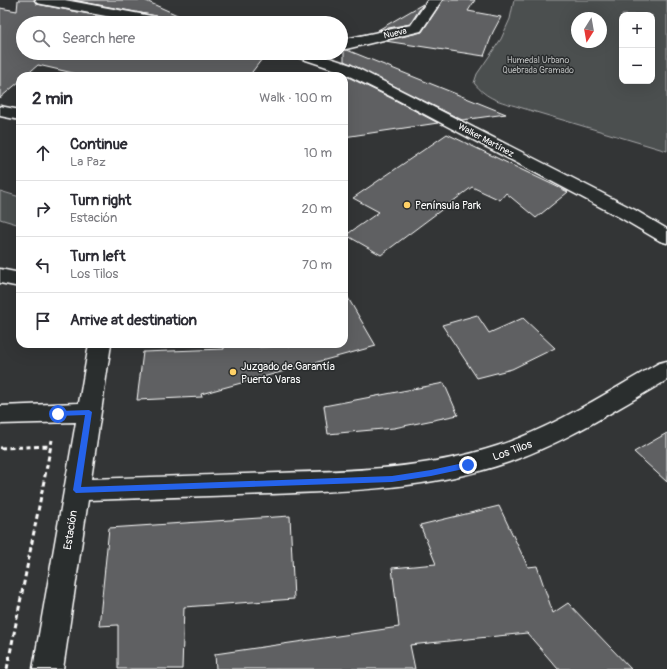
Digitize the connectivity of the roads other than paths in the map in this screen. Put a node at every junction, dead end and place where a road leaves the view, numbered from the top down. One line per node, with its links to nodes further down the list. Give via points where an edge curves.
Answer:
1 (42, 0): 3 (street)
2 (435, 0): 4 (street, Nueva, via 416,28)
3 (129, 16)
4 (348, 44)
5 (320, 60): 8 (street, Walker Martínez, via 345,68 400,95)
6 (0, 111): 7 (street)
7 (16, 114)
8 (667, 237)
9 (0, 276): 10 (street)
10 (16, 279)
11 (99, 348): 13 (street, Estación)
12 (667, 369): 15 (street, Los Tilos, via 549,436 468,465 431,473 392,479 352,481)
13 (89, 412): 14 (street); 15 (street, Estación)
14 (0, 415)
15 (76, 490): 16 (street, Estación)
16 (48, 669)

